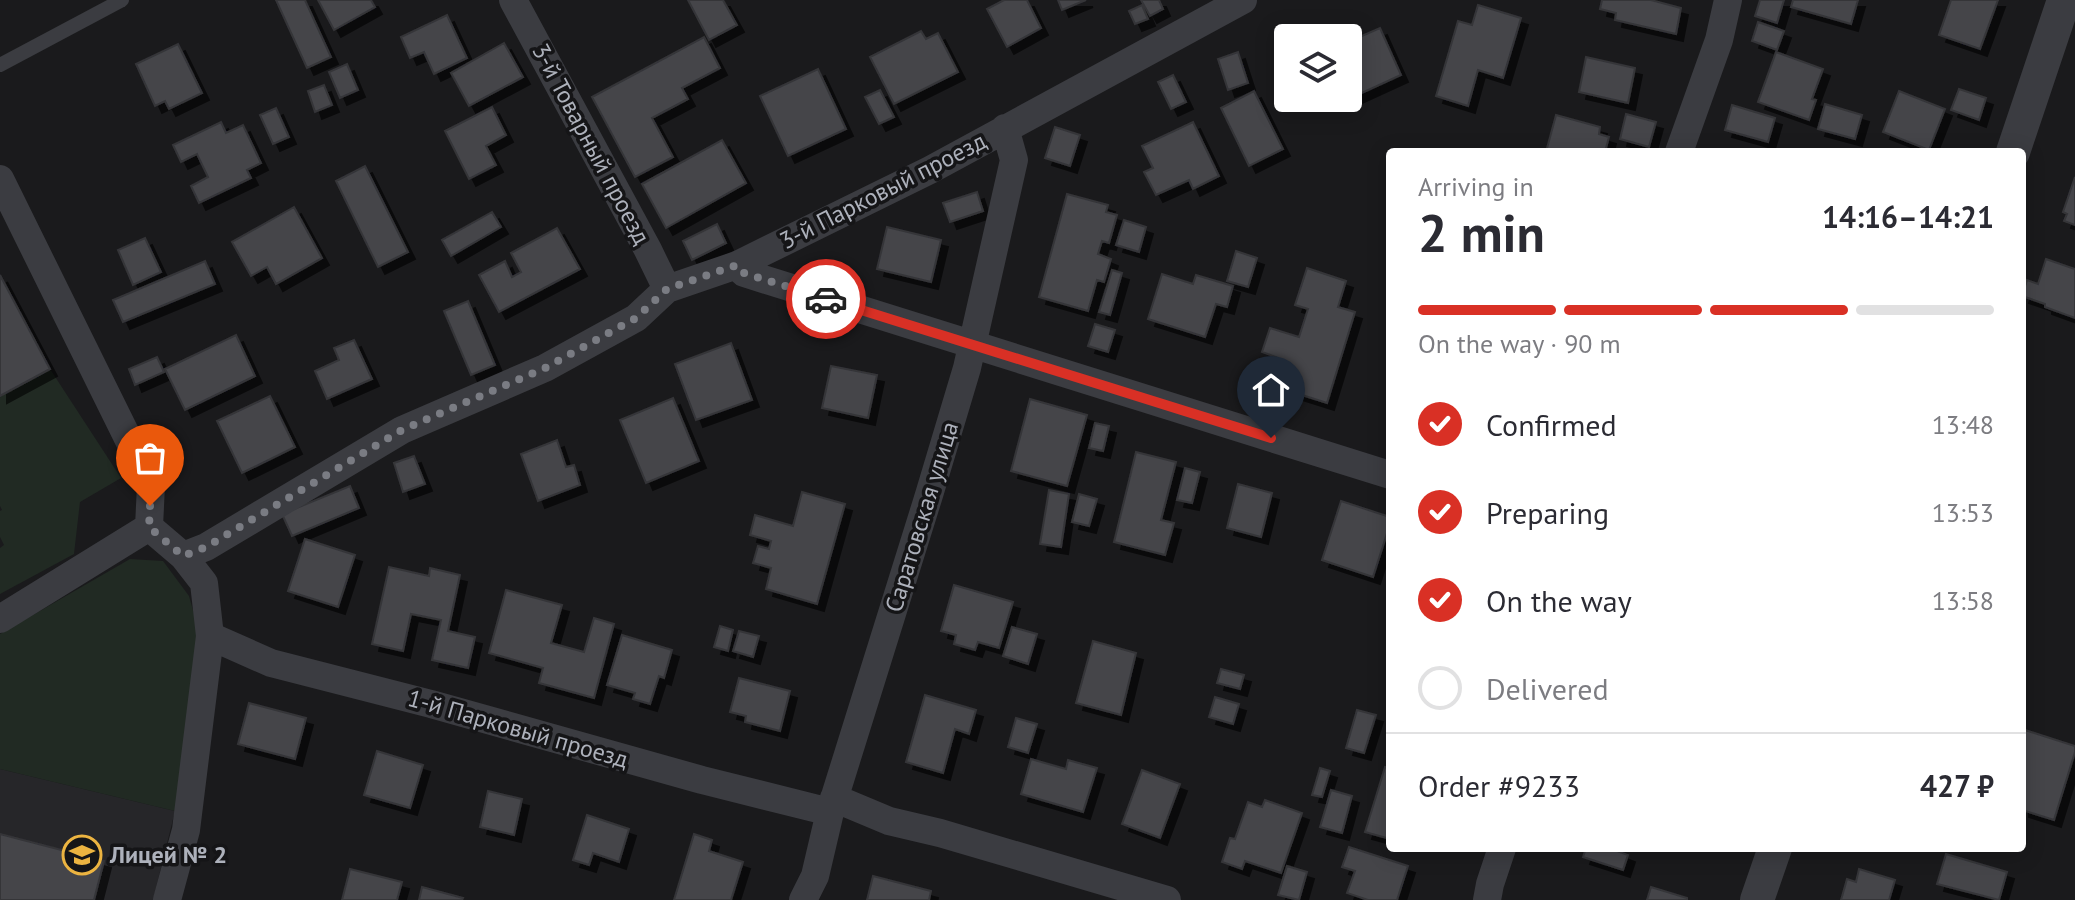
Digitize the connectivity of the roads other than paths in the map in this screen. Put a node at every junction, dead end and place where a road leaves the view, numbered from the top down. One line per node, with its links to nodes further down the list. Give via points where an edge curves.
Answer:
1 (122, 0): 6 (lane)
2 (513, 0): 12 (street, 3-й Товарный проезд)
3 (1243, 0): 7 (street, 3-й Парковый проезд)
4 (1728, 0): 8 (street)
5 (2064, 0): 9 (street)
6 (0, 65)
7 (1005, 128): 11 (street, 3-й Парковый проезд); 13 (street, Саратовская улица, via 1014,160)
8 (1680, 148)
9 (2014, 148)
10 (0, 179): 15 (street, via 151,485)
11 (737, 265): 12 (street, 3-й Парковый проезд); 13 (street, via 744,273)
12 (667, 289): 16 (street, 3-й Парковый проезд, via 636,318 545,368 402,430)
13 (973, 344): 14 (street); 19 (street, Саратовская улица)
14 (1386, 474)
15 (149, 527): 16 (street); 17 (street)
16 (183, 556): 18 (street, via 204,583)
17 (0, 619)
18 (210, 636): 19 (street, 1-й Парковый проезд, via 271,663 702,780); 22 (street, via 186,830)
19 (832, 805): 23 (street, Саратовская улица, via 815,876); 24 (street, 1-й Парковый проезд)
20 (1501, 852): 25 (street)
21 (1774, 852): 26 (street)
22 (167, 900)
23 (803, 900)
24 (1167, 900)
25 (1487, 900)
26 (1757, 900)

